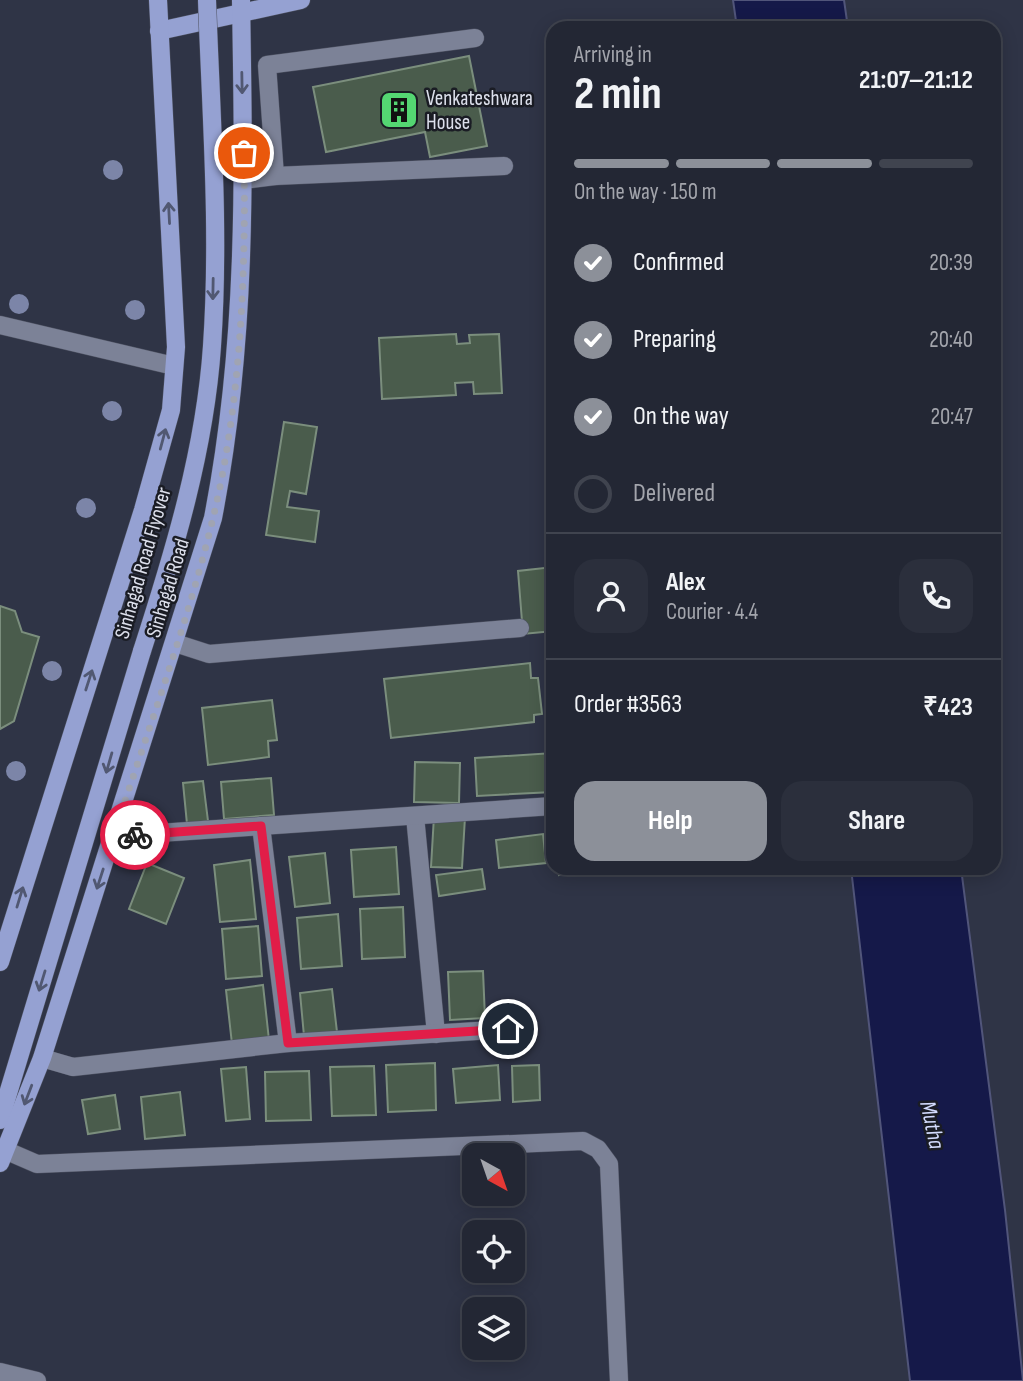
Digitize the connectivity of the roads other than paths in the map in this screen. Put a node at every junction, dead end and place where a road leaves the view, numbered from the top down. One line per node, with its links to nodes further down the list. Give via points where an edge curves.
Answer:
1 (158, 0): 5 (main road)
2 (207, 0): 23 (main road, Sinhagad Road Flyover, one-way to 23, bridge, via 214,237 212,347 185,508)
3 (301, 0): 4 (main road)
4 (241, 8): 5 (main road); 9 (main road, Sinhagad Road, one-way to 9)
5 (159, 31): 11 (main road, one-way to 5)
6 (475, 38): 8 (street, via 267,65)
7 (504, 166): 8 (street)
8 (275, 176): 9 (street)
9 (244, 180): 13 (main road, Sinhagad Road, via 238,354 229,435 213,518)
10 (0, 325): 11 (street)
11 (174, 366): 18 (main road, one-way to 11, via 143,510 171,410)
12 (520, 628): 13 (street, via 209,654)
13 (175, 643): 17 (main road, Sinhagad Road)
14 (546, 807): 15 (street)
15 (415, 816): 16 (street); 20 (street)
16 (261, 826): 17 (street, via 130,835); 21 (street)
17 (116, 829): 22 (main road, Sinhagad Road, one-way to 22)
18 (0, 962)
19 (508, 1029): 20 (street)
20 (436, 1034): 21 (street)
21 (288, 1043): 22 (street, via 72,1067)
22 (42, 1058): 24 (main road, Sinhagad Road, one-way to 24)
23 (0, 1119)
24 (3, 1157): 27 (street, via 37,1164 583,1141 598,1149 609,1164)
25 (0, 1372): 26 (street)
26 (37, 1381)
27 (619, 1381)

